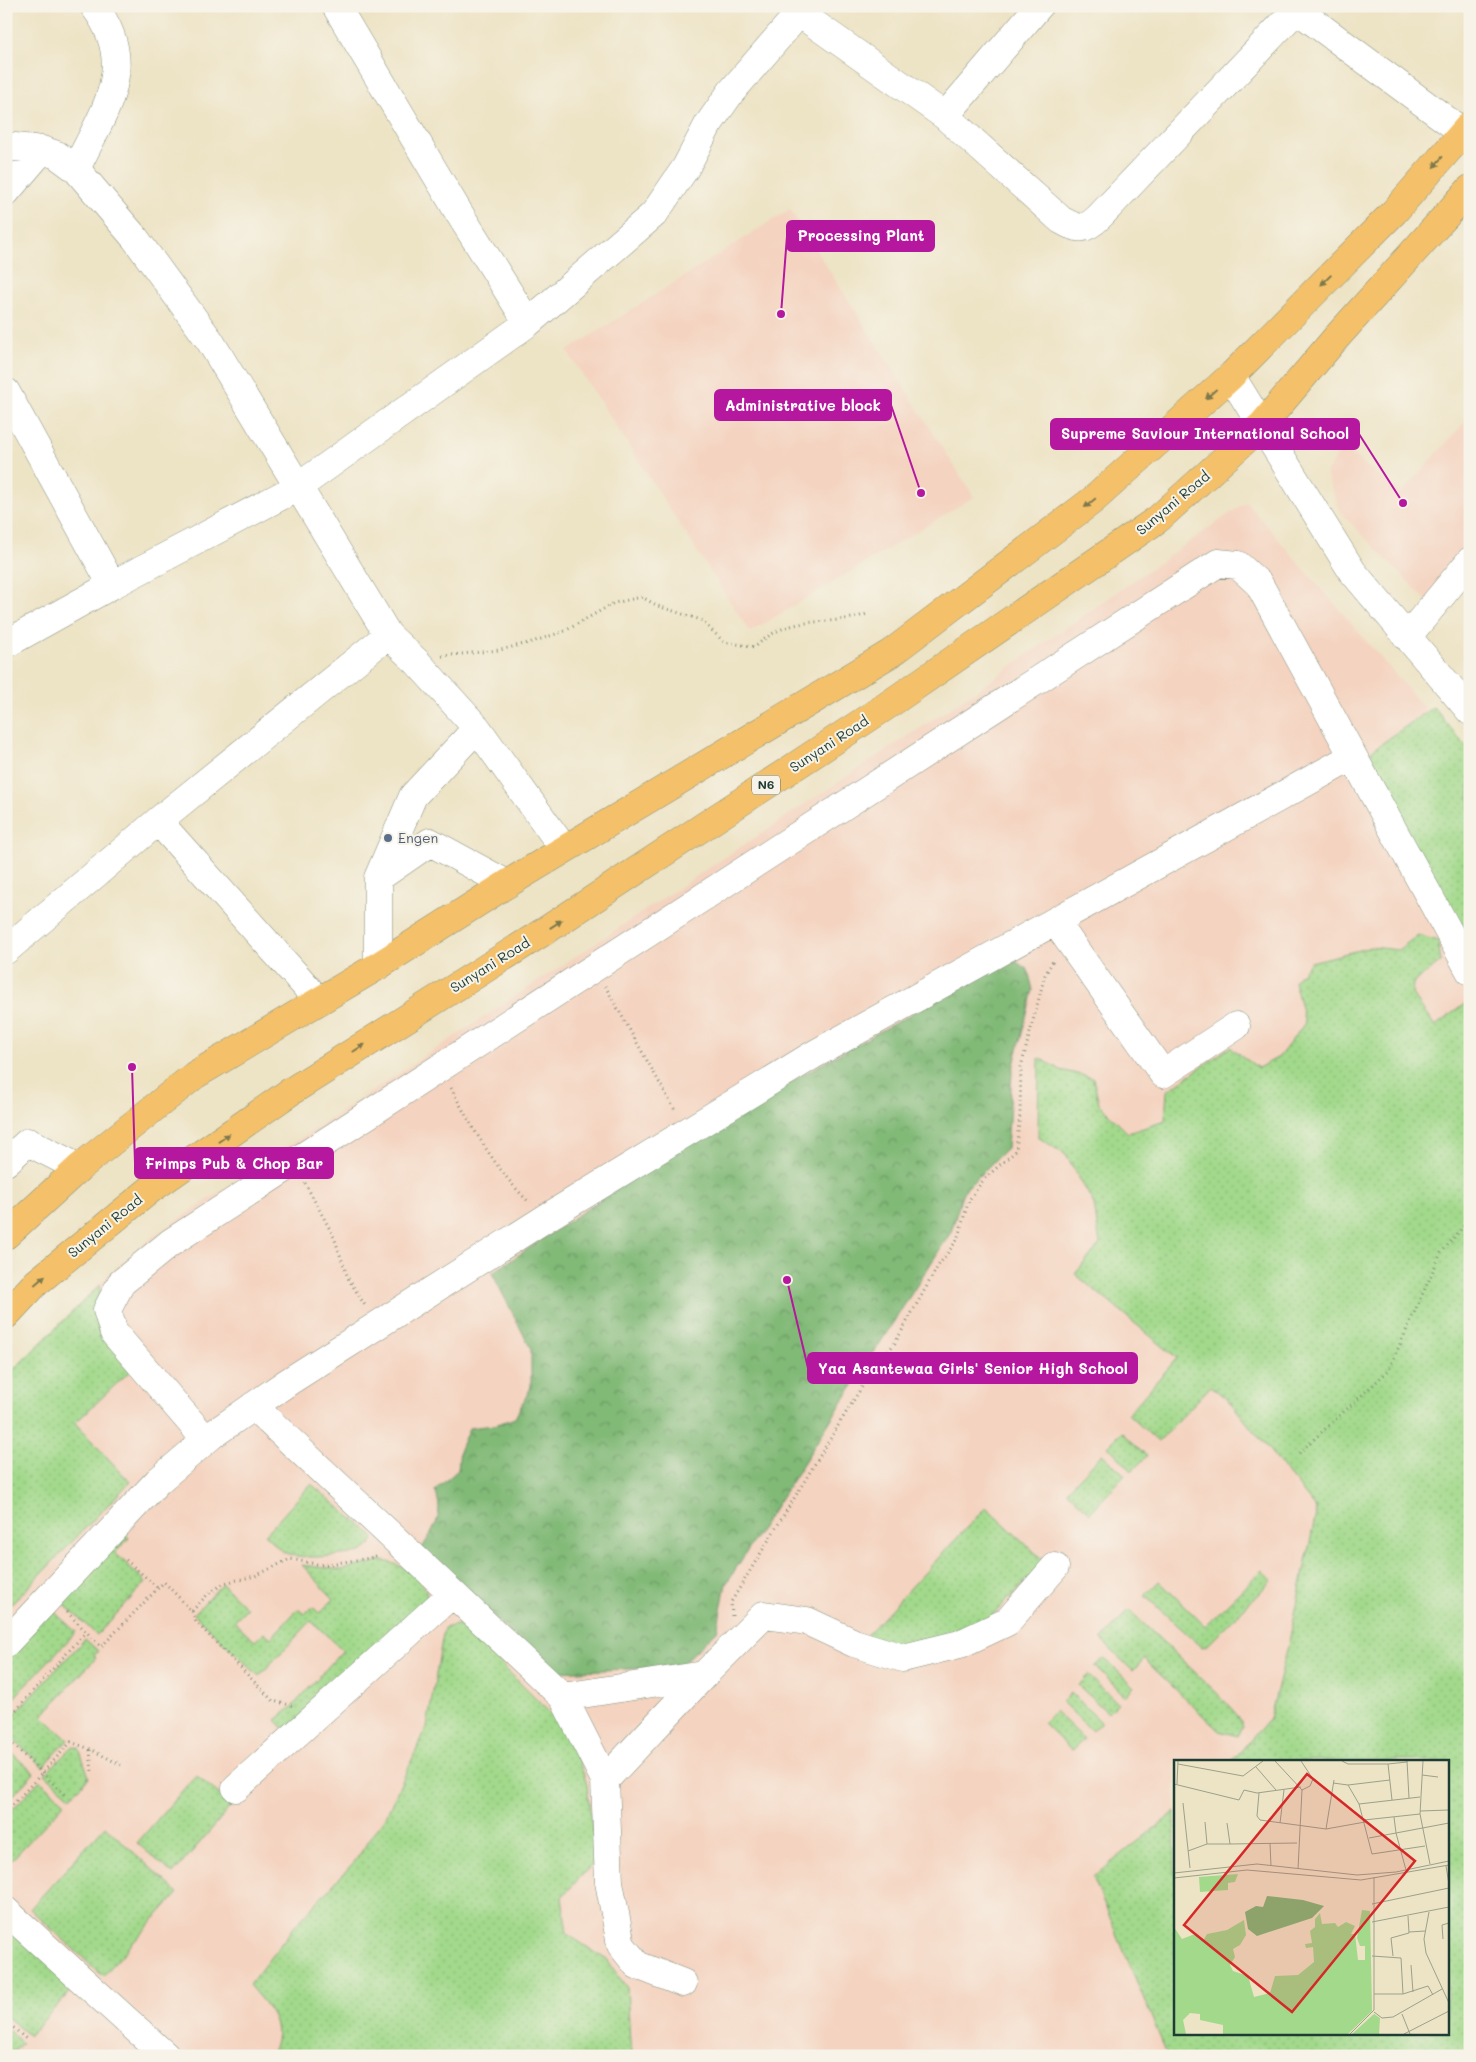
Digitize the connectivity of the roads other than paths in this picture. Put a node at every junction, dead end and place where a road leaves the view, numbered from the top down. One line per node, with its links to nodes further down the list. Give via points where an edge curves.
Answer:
1 (94, 6): 10 (street, via 109,29 117,53 116,82)
2 (336, 6): 13 (street)
3 (1038, 6): 6 (street)
4 (1296, 7): 6 (street, via 1100,216 1079,229 1061,220); 7 (street)
5 (794, 9): 6 (street); 13 (street, via 708,125 686,167 654,214)
6 (945, 116)
7 (1467, 129): 14 (main road, one-way to 14, via 1394,212)
8 (6, 146): 9 (street)
9 (42, 150): 10 (street); 12 (street)
10 (76, 169): 17 (street, via 135,238 210,340)
11 (1470, 189): 16 (main road, Sunyani Road / N6)
12 (6, 192)
13 (528, 323): 17 (street)
14 (1231, 376): 16 (street); 27 (main road, one-way to 27, via 1093,500 891,654)
15 (6, 392): 19 (street)
16 (1262, 425): 21 (street, via 1333,544); 39 (main road, Sunyani Road / N6, one-way to 16, via 36,1283 151,1189 290,1092 551,927 885,707 1158,519)
17 (298, 487): 19 (street); 20 (street)
18 (1470, 560): 21 (street)
19 (112, 585): 22 (street)
20 (388, 635): 24 (street); 26 (street)
21 (1407, 637): 23 (street)
22 (6, 644)
23 (1470, 711)
24 (477, 728): 27 (street); 28 (street, via 413,796)
25 (1352, 757): 30 (street); 33 (street); 41 (street, via 1259,584 1238,565 1218,563 170,1243 121,1283 107,1310 114,1333)
26 (158, 820): 31 (street); 34 (street)
27 (564, 849): 29 (main road)
28 (378, 878): 29 (street, via 430,842); 32 (street)
29 (507, 884): 32 (main road)
30 (1061, 929): 35 (street, via 1163,1074); 40 (street, via 813,1055 546,1218)
31 (6, 950)
32 (378, 966): 34 (main road)
33 (1470, 971)
34 (319, 1002): 37 (main road, via 196,1075)
35 (1236, 1026)
36 (6, 1162): 37 (street, via 28,1142)
37 (79, 1168): 38 (main road)
38 (6, 1235)
39 (6, 1315)
40 (253, 1406): 41 (street); 43 (street)
41 (206, 1440): 44 (street, via 158,1481)
42 (1055, 1567): 45 (street, via 1007,1622 950,1646 903,1658 854,1644 807,1621 764,1615)
43 (452, 1594): 46 (street); 48 (street)
44 (6, 1643)
45 (704, 1675): 46 (street); 47 (street)
46 (563, 1697): 47 (street)
47 (605, 1780): 50 (street, via 609,1882 621,1945 637,1965)
48 (236, 1788)
49 (6, 1911): 51 (street)
50 (683, 1983)
51 (166, 2056)

